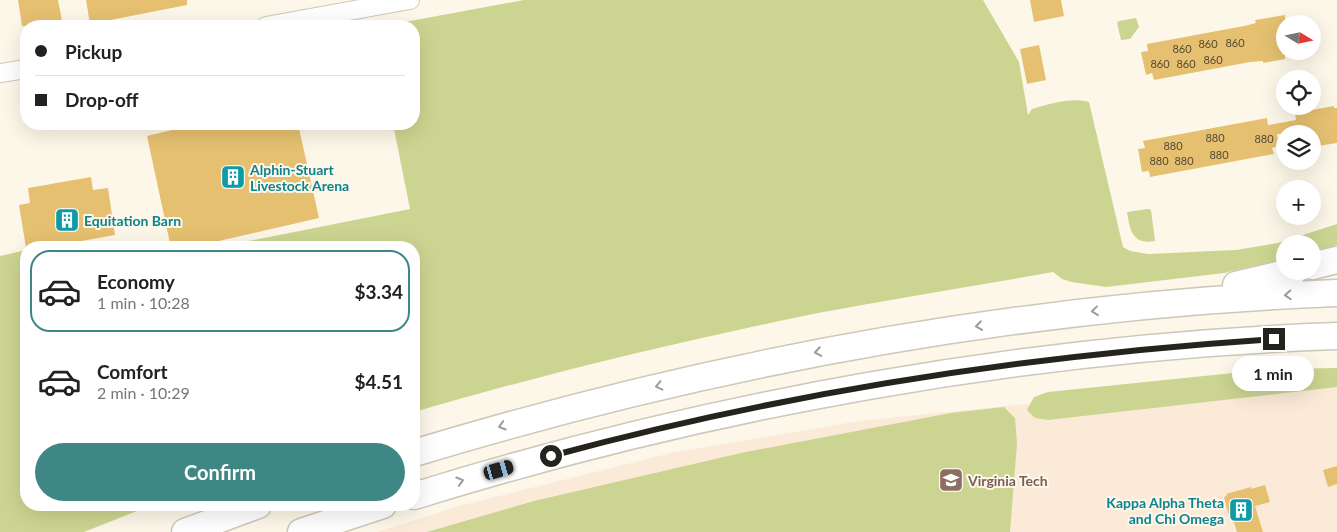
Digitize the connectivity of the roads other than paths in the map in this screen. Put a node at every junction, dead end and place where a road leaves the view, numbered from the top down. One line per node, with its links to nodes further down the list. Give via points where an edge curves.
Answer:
1 (410, 0): 2 (street)
2 (299, 20)
3 (20, 70): 4 (street)
4 (0, 73)
5 (1337, 260): 6 (highway)
6 (1321, 264)
7 (1276, 276): 9 (highway)
8 (1337, 292): 9 (highway, one-way to 9)
9 (1143, 306): 11 (highway, one-way to 11, via 1027,318 739,368 571,408)
10 (1337, 336): 12 (highway, one-way to 10, via 602,442 844,391 1090,355)
11 (420, 451)
12 (420, 494)
13 (242, 511): 15 (highway)
14 (365, 511): 16 (highway)
15 (185, 532)
16 (301, 532)

